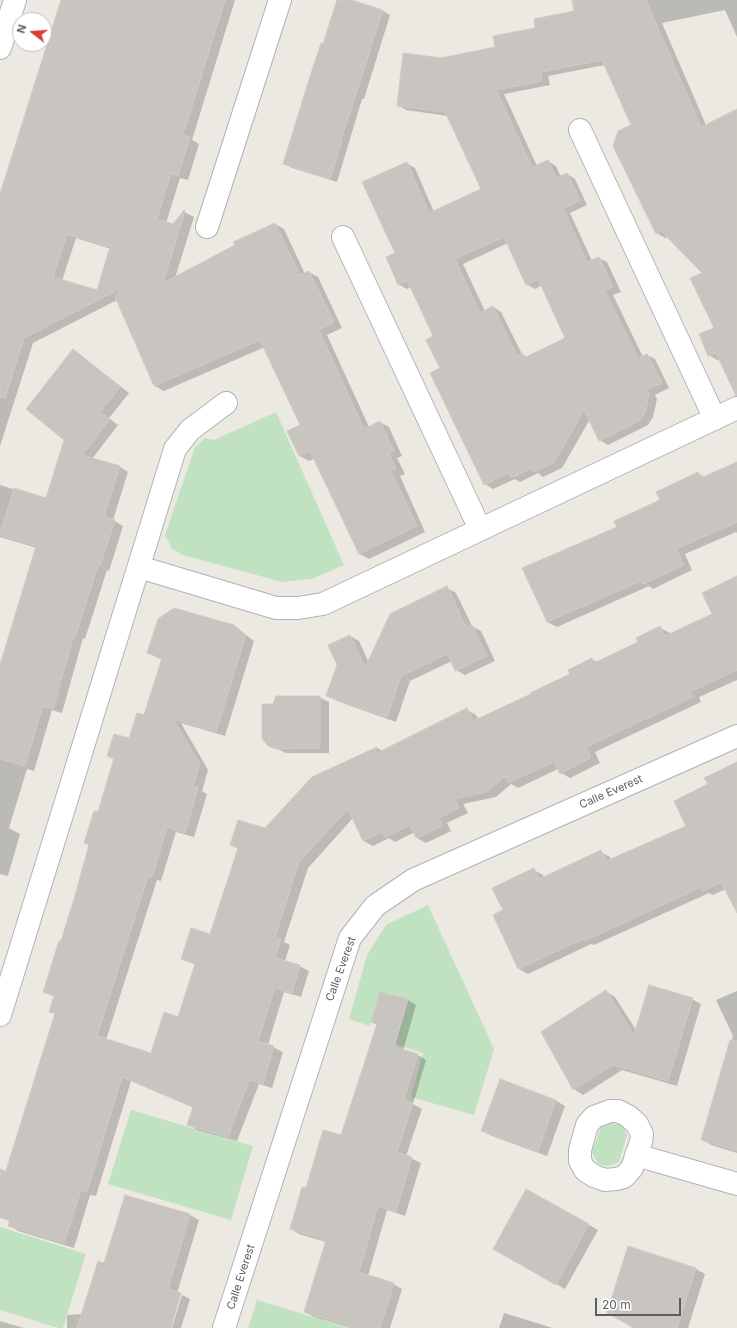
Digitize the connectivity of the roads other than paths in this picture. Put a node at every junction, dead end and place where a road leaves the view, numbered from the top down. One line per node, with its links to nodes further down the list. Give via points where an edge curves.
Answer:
1 (15, 0): 3 (street)
2 (280, 0): 5 (street)
3 (0, 48)
4 (580, 130): 9 (street)
5 (207, 227)
6 (343, 237): 10 (street)
7 (226, 403): 11 (street, via 190,430 175,449)
8 (737, 408): 9 (street)
9 (715, 419): 10 (street)
10 (480, 529): 11 (street, via 323,604 298,608 276,608)
11 (139, 567): 13 (street)
12 (737, 736): 16 (street, Calle Everest, via 413,880 375,906 350,938)
13 (0, 1015)
14 (636, 1155): 15 (street)
15 (737, 1184)
16 (224, 1328)

